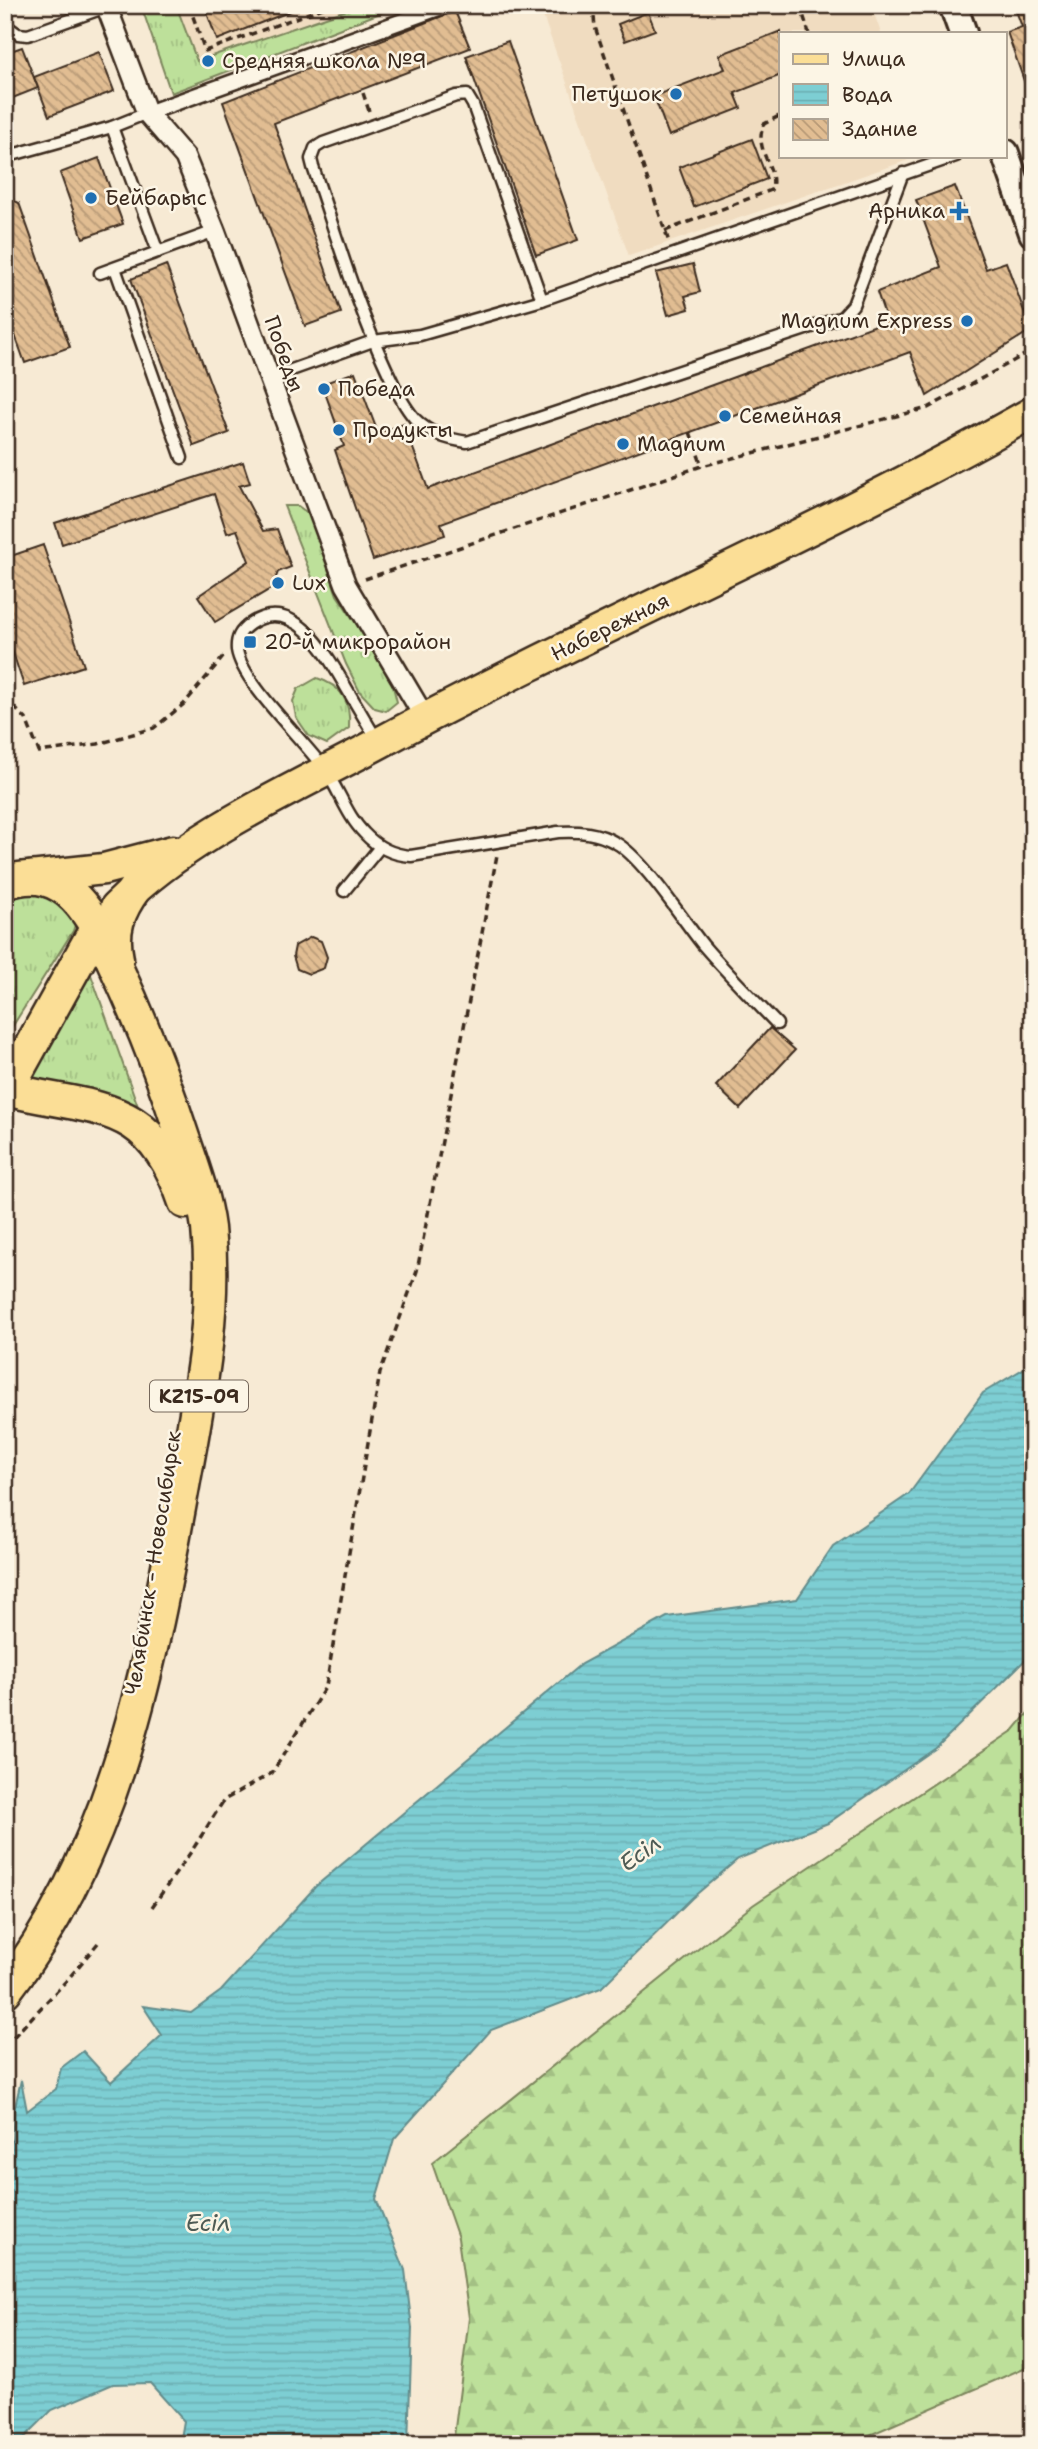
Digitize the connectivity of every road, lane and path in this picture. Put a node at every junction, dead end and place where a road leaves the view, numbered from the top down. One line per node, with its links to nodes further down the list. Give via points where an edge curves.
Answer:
1 (189, 5): 2 (path, via 205,51)
2 (331, 5)
3 (447, 5): 11 (street)
4 (597, 5): 19 (path, via 595,27)
5 (800, 5): 9 (path)
6 (953, 5): 10 (main road)
7 (106, 6): 8 (lane, via 28,36); 11 (street, Победы)
8 (5, 25)
9 (809, 32)
10 (963, 32)
11 (147, 113): 13 (lane); 18 (street, Победы, via 186,157)
12 (779, 116): 19 (path, via 764,124 759,139 772,178 771,190)
13 (111, 127): 15 (lane); 21 (lane)
14 (1006, 156): 20 (main road)
15 (5, 157)
16 (950, 158): 17 (lane)
17 (902, 173): 22 (lane); 26 (lane, via 853,305 842,317 482,439 467,442 441,437 416,420)
18 (215, 231): 21 (lane); 28 (street, Победы)
19 (665, 231): 22 (path)
20 (1033, 233)
21 (158, 252): 23 (lane)
22 (672, 254): 25 (lane)
23 (115, 268): 24 (lane); 31 (lane)
24 (100, 273)
25 (542, 300): 26 (lane, via 419,335); 26 (lane, via 473,105 467,95 456,96 323,143 312,153)
26 (373, 341): 28 (lane)
27 (1024, 355): 32 (path, via 928,408)
28 (269, 378): 33 (street, Победы)
29 (1033, 412): 36 (main road, Набережная)
30 (690, 432): 32 (path)
31 (182, 458)
32 (702, 466): 33 (path)
33 (346, 585): 36 (street, Победы)
34 (237, 641): 35 (path, via 184,704 154,728 98,744 39,752 26,719); 37 (lane, via 252,622 274,616 288,618 325,652); 38 (lane, via 250,679)
35 (5, 698)
36 (425, 718): 37 (main road, Набережная)
37 (379, 743): 38 (main road, Набережная)
38 (325, 770): 40 (main road, Набережная); 41 (lane, via 360,828)
39 (500, 842): 41 (lane, via 411,856); 47 (lane, via 580,831 618,844 636,859 705,946); 50 (path, via 417,1271 380,1373 326,1686 272,1773 224,1800)
40 (191, 846): 42 (main road, Набережная, via 115,866); 43 (main road, Набережная)
41 (380, 846): 44 (lane)
42 (17, 880): 45 (highway, Челябинск - Новосибирск / KZ15-09, via 46,879 64,888)
43 (135, 888): 45 (main road, Набережная); 46 (highway, via 119,914 114,933)
44 (344, 891)
45 (97, 927): 46 (highway, Челябинск - Новосибирск / KZ15-09); 48 (highway, Челябинск - Новосибирск / KZ15-09)
46 (125, 987): 49 (highway, Челябинск - Новосибирск / KZ15-09, via 199,1185 208,1230 209,1301 199,1397 136,1713)
47 (777, 1024)
48 (6, 1083): 49 (highway, Челябинск - Новосибирск / KZ15-09, via 105,1110 142,1129 170,1166 188,1220 191,1301 147,1617 118,1751)
49 (79, 1869): 52 (highway, Челябинск - Новосибирск / KZ15-09, via 34,1954)
50 (152, 1907)
51 (98, 1943): 53 (path)
52 (5, 1991)
53 (5, 2046)

